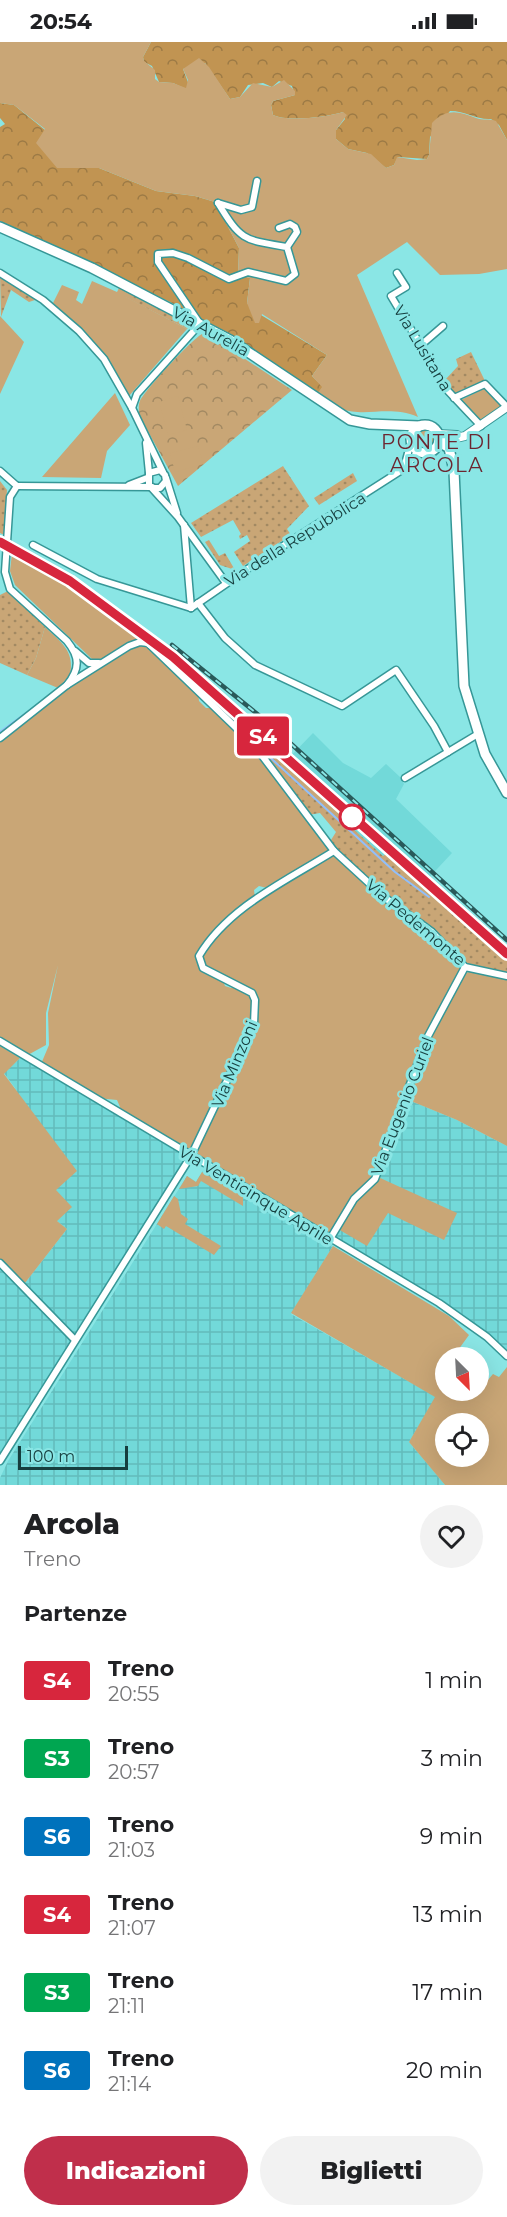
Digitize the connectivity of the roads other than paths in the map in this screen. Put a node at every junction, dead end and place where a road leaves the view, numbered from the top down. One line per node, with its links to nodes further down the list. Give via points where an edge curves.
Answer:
1 (257, 182): 4 (street, via 252,207 241,210 218,203 242,237)
2 (0, 227): 7 (main road, Via Aurelia, via 92,267)
3 (279, 228): 4 (street, via 290,224 296,227 297,232)
4 (287, 246): 7 (street, via 295,274 286,281 248,272 224,278 188,258 158,254 158,262)
5 (0, 273): 12 (street, via 43,300 79,331 104,359)
6 (397, 273): 9 (street, Via Lusitana, via 406,287 391,296)
7 (200, 324): 12 (street, via 137,394); 13 (main road, Via Aurelia, via 350,420)
8 (443, 326): 9 (street)
9 (421, 345): 10 (street, Via Lusitana)
10 (454, 398): 11 (street, via 485,384); 15 (street, Via Lusitana)
11 (507, 407): 15 (street)
12 (132, 408): 17 (street)
13 (390, 425): 14 (main road, Via Aurelia); 18 (main road)
14 (419, 426): 18 (main road); 19 (main road, via 430,426)
15 (481, 426): 16 (street)
16 (465, 436): 19 (street); 21 (street)
17 (145, 437): 25 (street, via 150,459); 26 (street)
18 (411, 440): 20 (main road); 24 (street)
19 (438, 441): 20 (main road, via 428,453); 21 (main road); 22 (main road)
20 (418, 451): 24 (street, Via della Repubblica)
21 (450, 451): 22 (main road)
22 (452, 464): 40 (main road, via 464,686)
23 (0, 471): 27 (street)
24 (400, 472): 34 (street, Via della Repubblica)
25 (148, 475): 26 (street, via 156,470); 28 (street); 29 (street)
26 (164, 475): 29 (street, via 163,486); 30 (street)
27 (17, 486): 28 (street); 33 (street, via 10,497)
28 (127, 486): 29 (street)
29 (153, 488): 30 (street)
30 (178, 517): 31 (street)
31 (184, 525): 34 (street); 36 (street)
32 (33, 545): 36 (street, via 97,579)
33 (3, 583): 37 (street)
34 (226, 583): 35 (street, Via della Repubblica)
35 (198, 603): 36 (street, Via della Repubblica); 42 (street, via 225,638 255,665 345,706 396,670)
36 (191, 608)
37 (75, 651): 38 (street, via 89,663); 39 (street, via 76,674)
38 (101, 663): 39 (street); 45 (street, Via Pedemonte, via 140,642 155,648 254,745)
39 (68, 685): 41 (street)
40 (478, 734): 42 (street); 44 (main road)
41 (0, 738)
42 (448, 752): 43 (street)
43 (405, 778)
44 (507, 793)
45 (334, 851): 46 (street, Via Pedemonte, via 384,897 432,932); 49 (street, Via Minzoni, via 251,902 207,942 199,957 203,968 252,993 255,1012 254,1024)
46 (465, 966): 47 (street, Via Pedemonte); 50 (street, Via Eugenio Curiel, via 427,1038 375,1179 354,1199)
47 (507, 976)
48 (0, 1041): 49 (street, Via Venticinque Aprile)
49 (192, 1156): 50 (street, Via Venticinque Aprile); 52 (street)
50 (330, 1239): 53 (street, Via Venticinque Aprile, via 455,1313)
51 (0, 1263): 52 (street)
52 (75, 1340): 54 (street)
53 (507, 1356)
54 (0, 1461)

